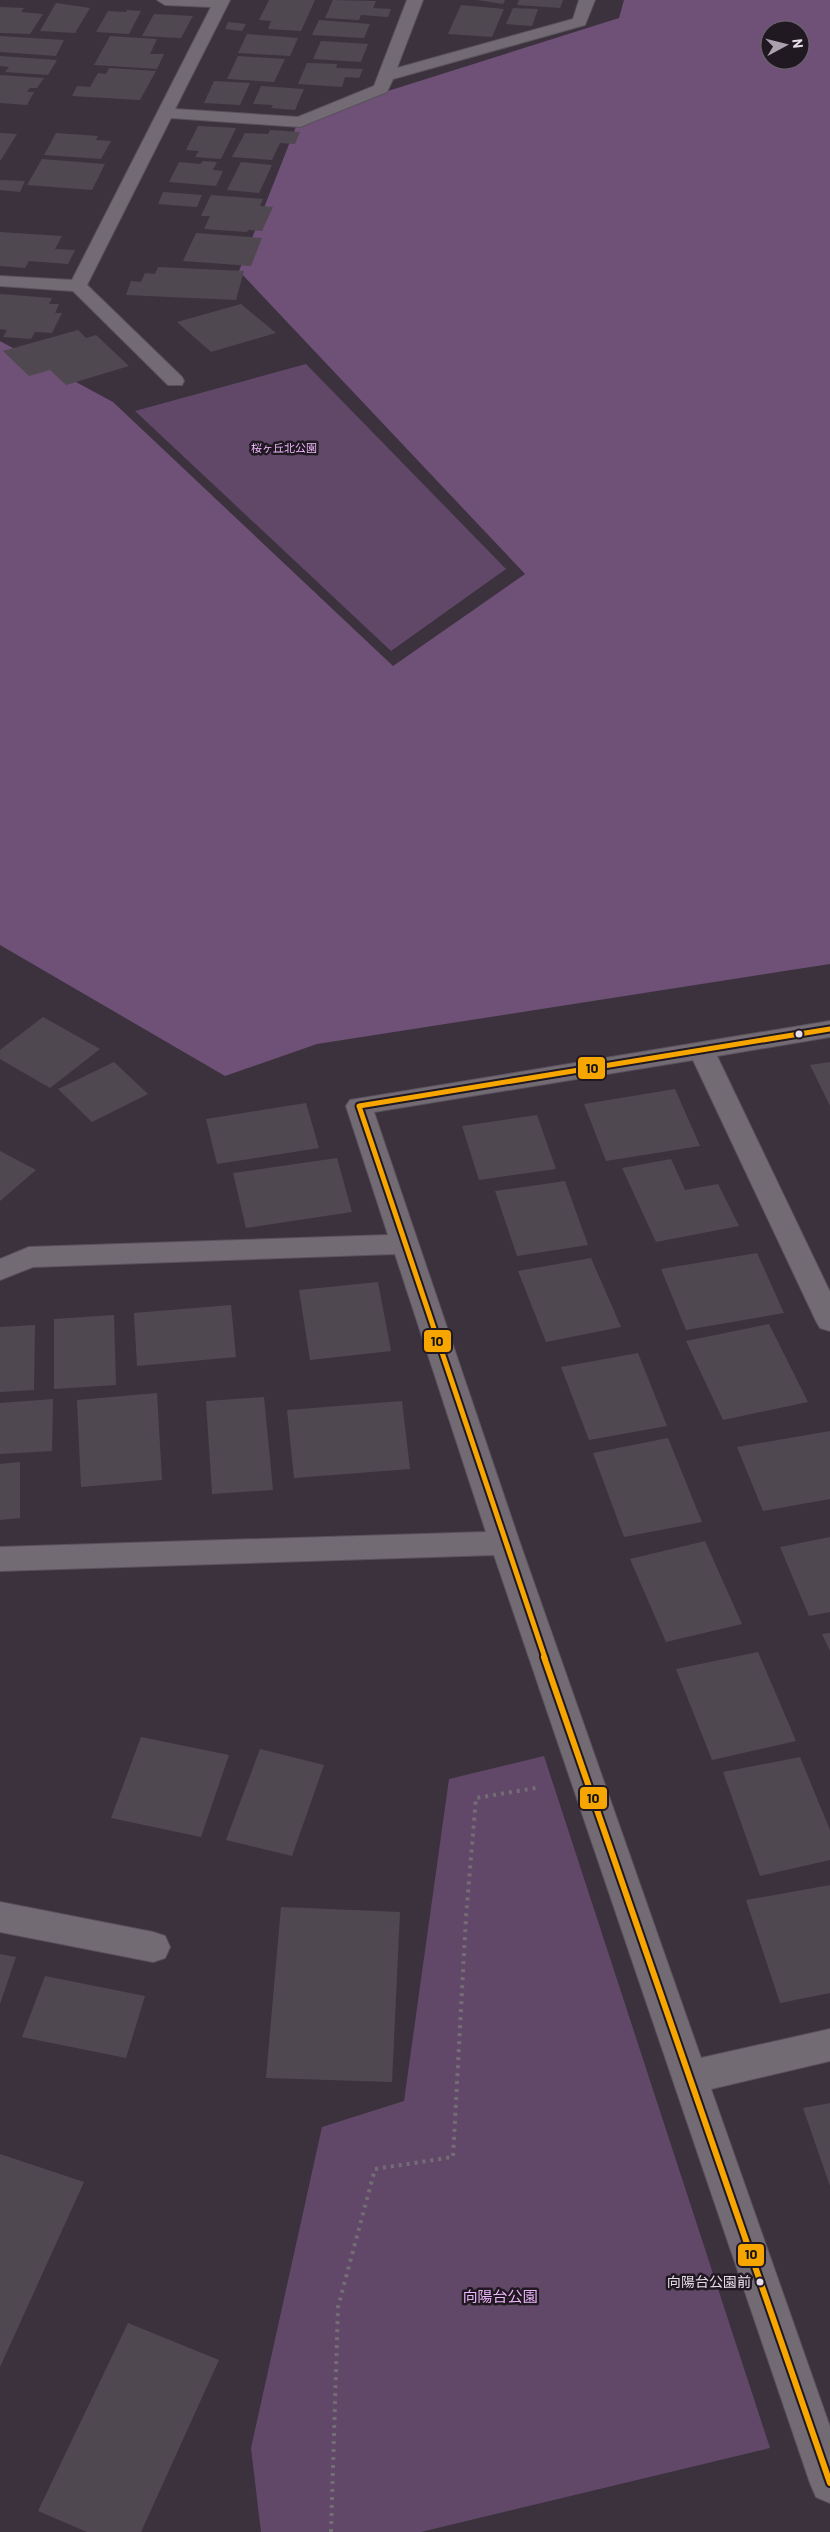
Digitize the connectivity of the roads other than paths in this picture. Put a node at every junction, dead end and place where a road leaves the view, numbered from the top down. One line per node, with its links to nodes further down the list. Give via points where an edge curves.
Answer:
1 (165, 0): 4 (street)
2 (415, 0): 5 (street)
3 (587, 0): 5 (street, via 580,22)
4 (221, 2): 6 (street)
5 (386, 76): 6 (street, via 381,89 300,122)
6 (166, 113): 8 (street)
7 (0, 281): 8 (street)
8 (78, 286): 9 (street)
9 (175, 381)
10 (830, 1029): 11 (street)
11 (701, 1050): 12 (street, via 359,1106); 14 (street)
12 (406, 1244): 13 (street, via 30,1257); 15 (street)
13 (0, 1270)
14 (830, 1322)
15 (505, 1543): 16 (street); 20 (street)
16 (0, 1559)
17 (0, 1917): 18 (street)
18 (153, 1946)
19 (830, 2045): 20 (street)
20 (692, 2077): 21 (street)
21 (830, 2483)

